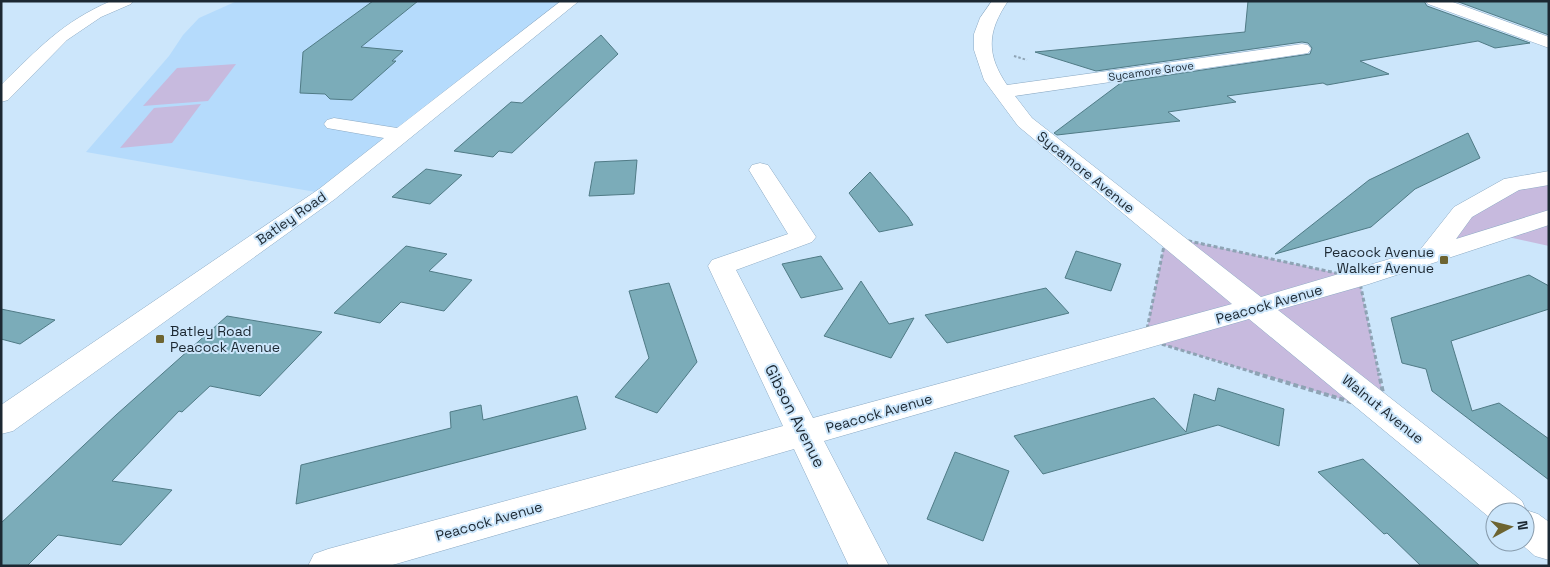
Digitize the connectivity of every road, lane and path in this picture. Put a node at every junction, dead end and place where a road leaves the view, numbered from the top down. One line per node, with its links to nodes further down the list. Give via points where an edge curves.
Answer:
1 (124, 1): 8 (street, via 95,14 61,36)
2 (571, 1): 10 (street, Batley Road)
3 (1000, 1): 7 (street, Sycamore Avenue, via 984,25 982,47 986,68)
4 (1434, 1): 5 (street)
5 (1549, 43)
6 (1302, 49): 7 (street, Sycamore Grove)
7 (1000, 92): 15 (street, Sycamore Avenue, via 1025,122)
8 (1, 96)
9 (334, 124): 10 (street)
10 (402, 135): 16 (street, Batley Road, via 327,194)
11 (760, 170): 17 (street, Gibson Avenue, via 803,237 721,266)
12 (1549, 178): 14 (street, via 1512,184 1463,212)
13 (1549, 217): 14 (street, Peacock Avenue)
14 (1428, 256): 15 (street, Peacock Avenue)
15 (1257, 308): 17 (street, Peacock Avenue); 18 (street, Walnut Avenue)
16 (1, 422)
17 (804, 433): 21 (street, Peacock Avenue); 22 (street, Gibson Avenue)
18 (1497, 502)
19 (1535, 533): 20 (street)
20 (1549, 544)
21 (328, 566)
22 (869, 566)

